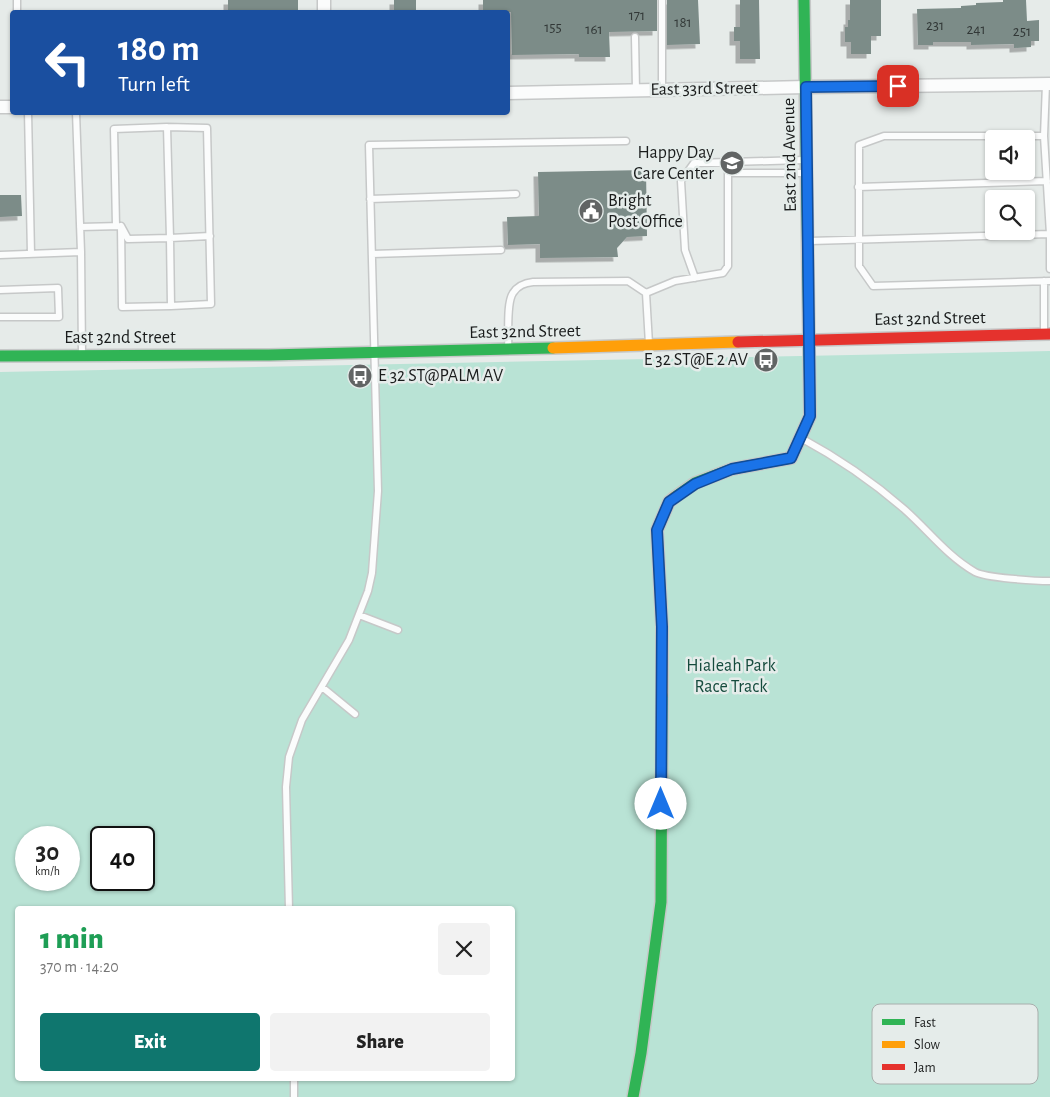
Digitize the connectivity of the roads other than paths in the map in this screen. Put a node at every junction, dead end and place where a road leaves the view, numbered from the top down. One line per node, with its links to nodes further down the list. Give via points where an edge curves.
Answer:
1 (662, 0): 7 (lane)
2 (804, 0): 5 (street, East 2nd Avenue)
3 (635, 37): 6 (lane)
4 (1048, 84): 5 (street, East 33rd Street); 12 (lane)
5 (806, 87): 7 (street, East 33rd Street); 14 (street, East 2nd Avenue)
6 (636, 90): 7 (street, East 33rd Street); 8 (street, East 33rd Street)
7 (662, 90)
8 (510, 93)
9 (28, 115): 31 (lane)
10 (76, 115): 23 (lane)
11 (167, 127): 22 (lane, via 114,129); 25 (lane, via 207,128); 26 (lane)
12 (1044, 136): 18 (lane); 19 (lane, via 884,136 859,145)
13 (626, 141): 21 (lane, via 369,145)
14 (807, 160): 15 (lane); 17 (street, East 2nd Avenue)
15 (728, 162): 16 (lane); 35 (lane, via 694,163 681,181 684,250)
16 (728, 173): 17 (lane); 35 (lane, via 728,266 723,273)
17 (807, 173): 28 (street, East 2nd Avenue)
18 (1046, 181): 19 (lane); 24 (lane)
19 (858, 186): 27 (lane)
20 (516, 194): 21 (lane)
21 (370, 199): 32 (lane)
22 (118, 226): 23 (lane); 26 (lane, via 128,239); 39 (lane, via 122,307)
23 (80, 227): 30 (lane)
24 (1050, 234): 27 (lane); 34 (lane)
25 (210, 236): 26 (lane); 39 (lane, via 211,304)
26 (170, 238): 39 (lane)
27 (858, 240): 28 (lane); 36 (lane, via 859,266 873,286)
28 (809, 242): 42 (street, East 2nd Avenue)
29 (501, 250): 32 (lane)
30 (81, 252): 31 (lane); 47 (lane)
31 (31, 254): 33 (lane)
32 (372, 254): 45 (lane)
33 (0, 255)
34 (1050, 269)
35 (695, 278): 38 (lane, via 676,281)
36 (1047, 281): 41 (lane)
37 (0, 290): 40 (lane, via 58,288 59,316)
38 (646, 293): 43 (lane); 44 (lane, via 628,282 523,284 510,299)
39 (170, 306)
40 (0, 317)
41 (1047, 334): 42 (street, East 32nd Street)
42 (810, 339): 43 (street, East 32nd Street); 48 (street, East 2nd Avenue, via 810,416)
43 (649, 346): 44 (street, East 32nd Street)
44 (508, 350): 45 (street, East 32nd Street)
45 (374, 352): 47 (street, East 32nd Street); 50 (lane, via 378,491 372,573)
46 (0, 356): 47 (street, East 32nd Street)
47 (82, 356)
48 (800, 438): 49 (lane, via 840,460 904,509 942,547 977,573 1032,582); 57 (street, East 2nd Avenue, via 791,458 732,469 695,484 669,502 657,530 662,627 661,902)
49 (1050, 581)
50 (359, 614): 51 (lane); 52 (lane, via 349,640)
51 (398, 630)
52 (322, 687): 53 (lane); 54 (lane, via 302,720 289,757 286,787)
53 (355, 714)
54 (289, 906)
55 (294, 1081): 56 (lane)
56 (294, 1097)
57 (633, 1097)

